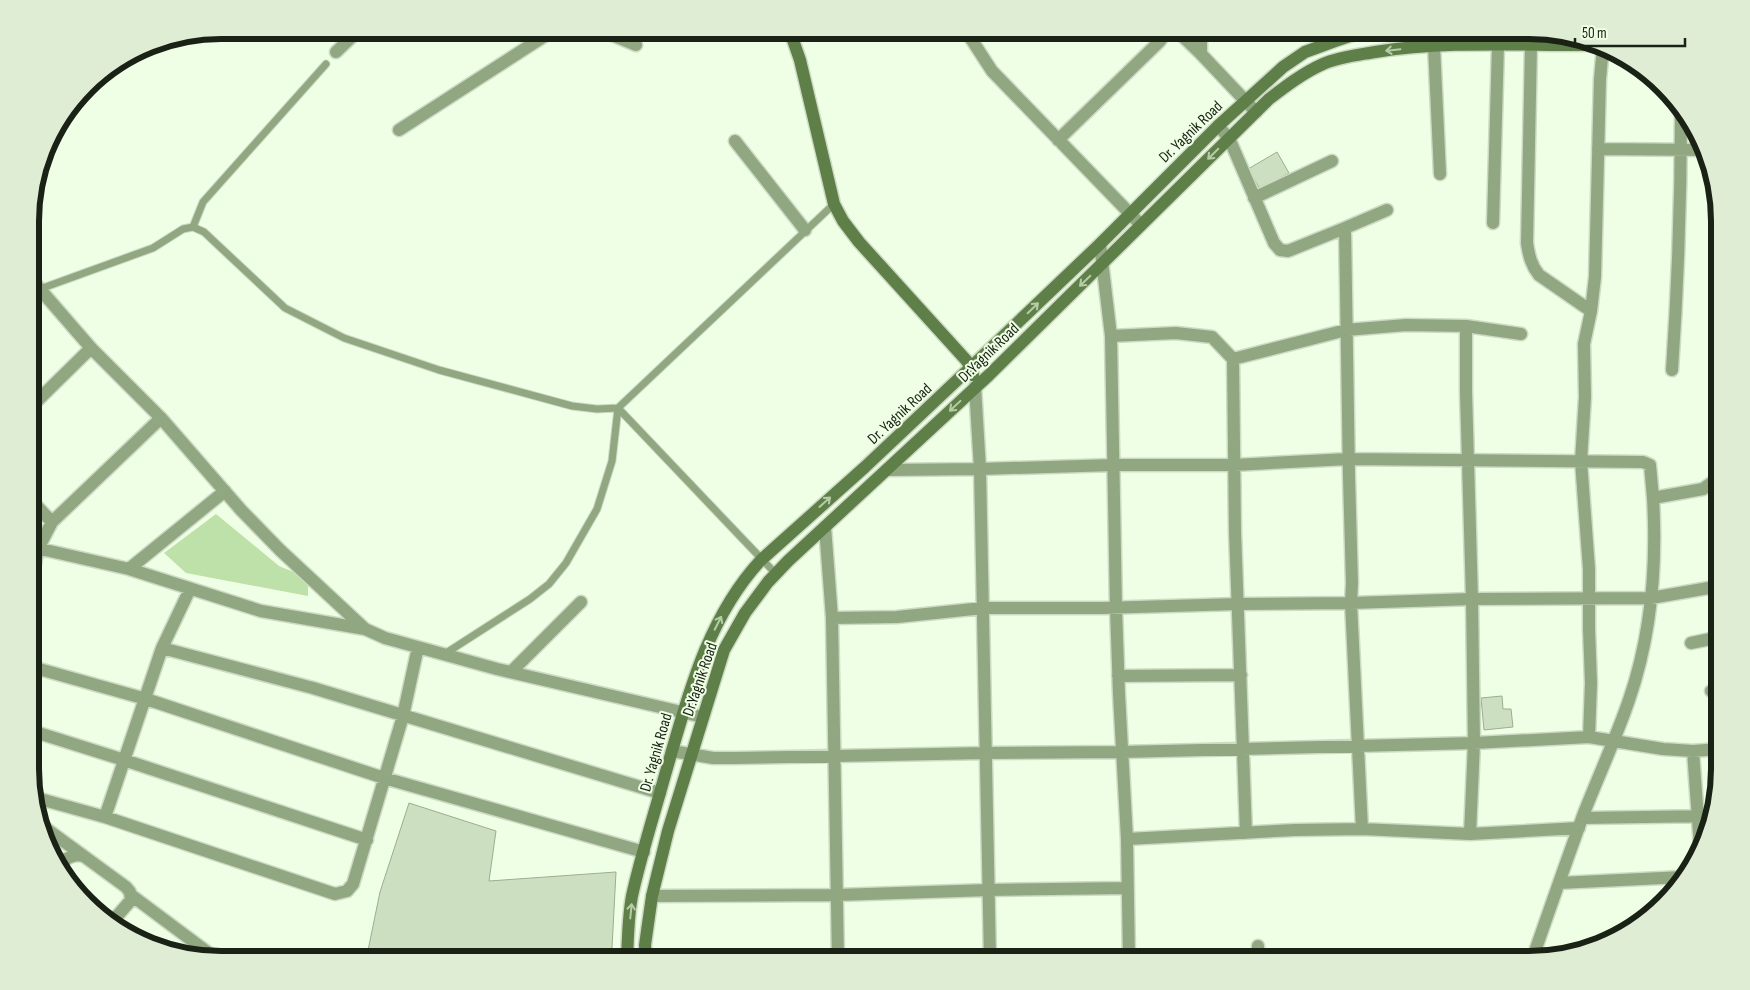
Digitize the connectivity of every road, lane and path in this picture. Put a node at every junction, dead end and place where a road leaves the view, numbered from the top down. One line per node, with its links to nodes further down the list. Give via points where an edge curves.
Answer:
1 (350, 39): 15 (street)
2 (540, 39): 23 (street)
3 (622, 39): 10 (street)
4 (792, 39): 33 (street)
5 (973, 39): 25 (street, via 992,71)
6 (1161, 39): 25 (street)
7 (1185, 39): 16 (street)
8 (1202, 39): 16 (street)
9 (1342, 39): 19 (street, Dr. Yagnik Road, via 1305,52)
10 (636, 45)
11 (1498, 45): 13 (street, Dr.Yagnik Road); 14 (street, Dr.Yagnik Road); 36 (street)
12 (1577, 45): 14 (street, Dr.Yagnik Road)
13 (1434, 46): 20 (street, Dr.Yagnik Road, one-way to 20, via 1384,51 1324,64 1291,82); 31 (street)
14 (1531, 46): 45 (street, via 1529,258 1539,275)
15 (336, 52)
16 (1201, 54): 19 (street)
17 (1602, 55): 27 (street)
18 (326, 64): 38 (lane, via 203,202)
19 (1245, 100): 20 (street); 22 (street, Dr. Yagnik Road)
20 (1256, 112): 24 (street, Dr.Yagnik Road)
21 (1681, 121): 28 (street)
22 (1218, 126): 24 (street); 35 (street, Dr. Yagnik Road)
23 (399, 130)
24 (1229, 138): 32 (street); 37 (street, Dr.Yagnik Road, one-way to 37)
25 (1058, 140): 35 (street)
26 (735, 141): 40 (street)
27 (1598, 149): 28 (street); 45 (street, via 1595,277)
28 (1681, 150): 29 (street); 53 (street)
29 (1696, 150)
30 (1332, 161): 32 (street)
31 (1440, 174)
32 (1254, 198): 39 (street, via 1274,244 1280,250 1288,251)
33 (834, 204): 40 (lane); 52 (street, via 859,242)
34 (1388, 210): 39 (street)
35 (1129, 213): 37 (street); 41 (street, Dr. Yagnik Road)
36 (1494, 223)
37 (1141, 225): 42 (street, Dr.Yagnik Road)
38 (193, 227): 43 (lane, via 183,229 153,248); 56 (lane, via 204,232 285,308 344,338 438,370 572,406)
39 (1345, 228): 47 (street)
40 (806, 230): 56 (lane)
41 (1100, 244): 42 (street); 52 (street, Dr. Yagnik Road, one-way to 41)
42 (1103, 263): 49 (street); 54 (street, Dr.Yagnik Road, one-way to 54)
43 (39, 283)
44 (39, 287): 50 (street)
45 (1591, 311): 59 (street, via 1584,344)
46 (1466, 326): 47 (street, via 1406,325); 48 (street); 60 (street)
47 (1346, 330): 51 (street); 58 (street)
48 (1521, 334)
49 (1111, 336): 51 (street, via 1176,333 1212,337); 61 (street)
50 (91, 348): 55 (street); 57 (street)
51 (1233, 358): 62 (street)
52 (971, 367): 54 (street); 73 (street, Dr. Yagnik Road, one-way to 52)
53 (1672, 370)
54 (975, 387): 63 (street); 64 (street, Dr.Yagnik Road, one-way to 64)
55 (39, 399)
56 (618, 408): 73 (lane); 92 (lane, via 612,461 598,510 566,563 549,584 530,599)
57 (161, 418): 66 (street); 69 (street)
58 (1348, 460): 60 (street); 62 (street); 82 (street)
59 (1581, 461): 60 (street); 67 (street, via 1650,464); 78 (street)
60 (1468, 462): 79 (street)
61 (1114, 465): 62 (street); 63 (street); 85 (street)
62 (1234, 465): 83 (street)
63 (980, 469): 64 (street); 84 (street)
64 (887, 470): 70 (street, Dr.Yagnik Road)
65 (1711, 483): 67 (street, via 1703,489)
66 (226, 491): 74 (street); 87 (street, via 280,550)
67 (1653, 498): 80 (street)
68 (39, 508): 69 (street)
69 (52, 522): 71 (street)
70 (825, 527): 75 (street, Dr.Yagnik Road); 86 (street)
71 (39, 542)
72 (39, 549): 74 (street)
73 (761, 560): 75 (lane); 98 (street, Dr. Yagnik Road, one-way to 73, via 700,661 719,621 747,575)
74 (129, 569): 77 (street)
75 (776, 574): 100 (street, Dr.Yagnik Road, via 745,613 724,650)
76 (1711, 588): 80 (street)
77 (190, 589): 87 (street, via 260,610); 91 (street)
78 (1588, 597): 79 (street); 80 (street); 102 (street)
79 (1472, 598): 82 (street); 104 (street)
80 (1651, 598): 103 (street, via 1642,652 1629,700)
81 (581, 602): 94 (street)
82 (1351, 603): 83 (street); 105 (street)
83 (1238, 604): 85 (street); 95 (street)
84 (983, 608): 85 (street); 86 (street, via 897,618); 111 (street)
85 (1116, 608): 96 (street)
86 (832, 618): 113 (street)
87 (365, 629): 90 (street)
88 (1711, 639): 89 (street)
89 (1691, 643)
90 (418, 647): 92 (street); 99 (street)
91 (162, 648): 97 (street); 99 (street)
92 (442, 655): 94 (street)
93 (39, 669): 97 (street)
94 (510, 672): 98 (street)
95 (1242, 675): 96 (street); 106 (street)
96 (1118, 676): 110 (street)
97 (146, 699): 114 (street); 115 (street)
98 (682, 713): 100 (street); 108 (street, Dr. Yagnik Road)
99 (403, 716): 115 (street); 116 (street)
100 (703, 718): 112 (street, Dr.Yagnik Road)
101 (39, 733): 114 (street)
102 (1589, 737): 103 (street); 104 (street)
103 (1612, 742): 109 (street); 120 (street)
104 (1474, 743): 105 (street); 124 (street)
105 (1359, 745): 106 (street); 121 (street)
106 (1242, 749): 110 (street); 123 (street)
107 (1711, 750): 109 (street)
108 (672, 751): 112 (street); 116 (street, Dr. Yagnik Road)
109 (1693, 751): 119 (street)
110 (1122, 752): 111 (street); 125 (street)
111 (985, 753): 113 (street); 133 (street)
112 (691, 756): 113 (street); 135 (street, Dr.Yagnik Road)
113 (834, 756): 136 (street)
114 (124, 760): 118 (street); 126 (street)
115 (384, 778): 126 (street); 127 (street)
116 (660, 793): 127 (street, Dr. Yagnik Road)
117 (41, 800): 118 (street)
118 (105, 817): 126 (street, via 335,894 347,891 353,884)
119 (1704, 817): 120 (street)
120 (1581, 823): 124 (street); 131 (street)
121 (1362, 829): 123 (street); 124 (street)
122 (50, 831): 128 (street)
123 (1246, 833): 125 (street)
124 (1470, 834)
125 (1127, 839): 132 (street)
126 (367, 840)
127 (644, 852): 140 (street, Dr. Yagnik Road, one-way to 127, via 632,897)
128 (83, 856): 129 (street, via 78,854); 134 (street, via 126,886)
129 (64, 861)
130 (1676, 877): 131 (street)
131 (1559, 883): 146 (street)
132 (1127, 888): 133 (street); 144 (street)
133 (989, 890): 136 (street); 143 (street)
134 (130, 895): 137 (street, via 131,900); 139 (street)
135 (652, 896): 136 (street); 141 (street, Dr.Yagnik Road)
136 (837, 896): 142 (street)
137 (118, 919)
138 (1258, 946): 145 (street)
139 (205, 951)
140 (628, 951)
141 (645, 951)
142 (838, 951)
143 (990, 951)
144 (1129, 951)
145 (1258, 951)
146 (1535, 951)

